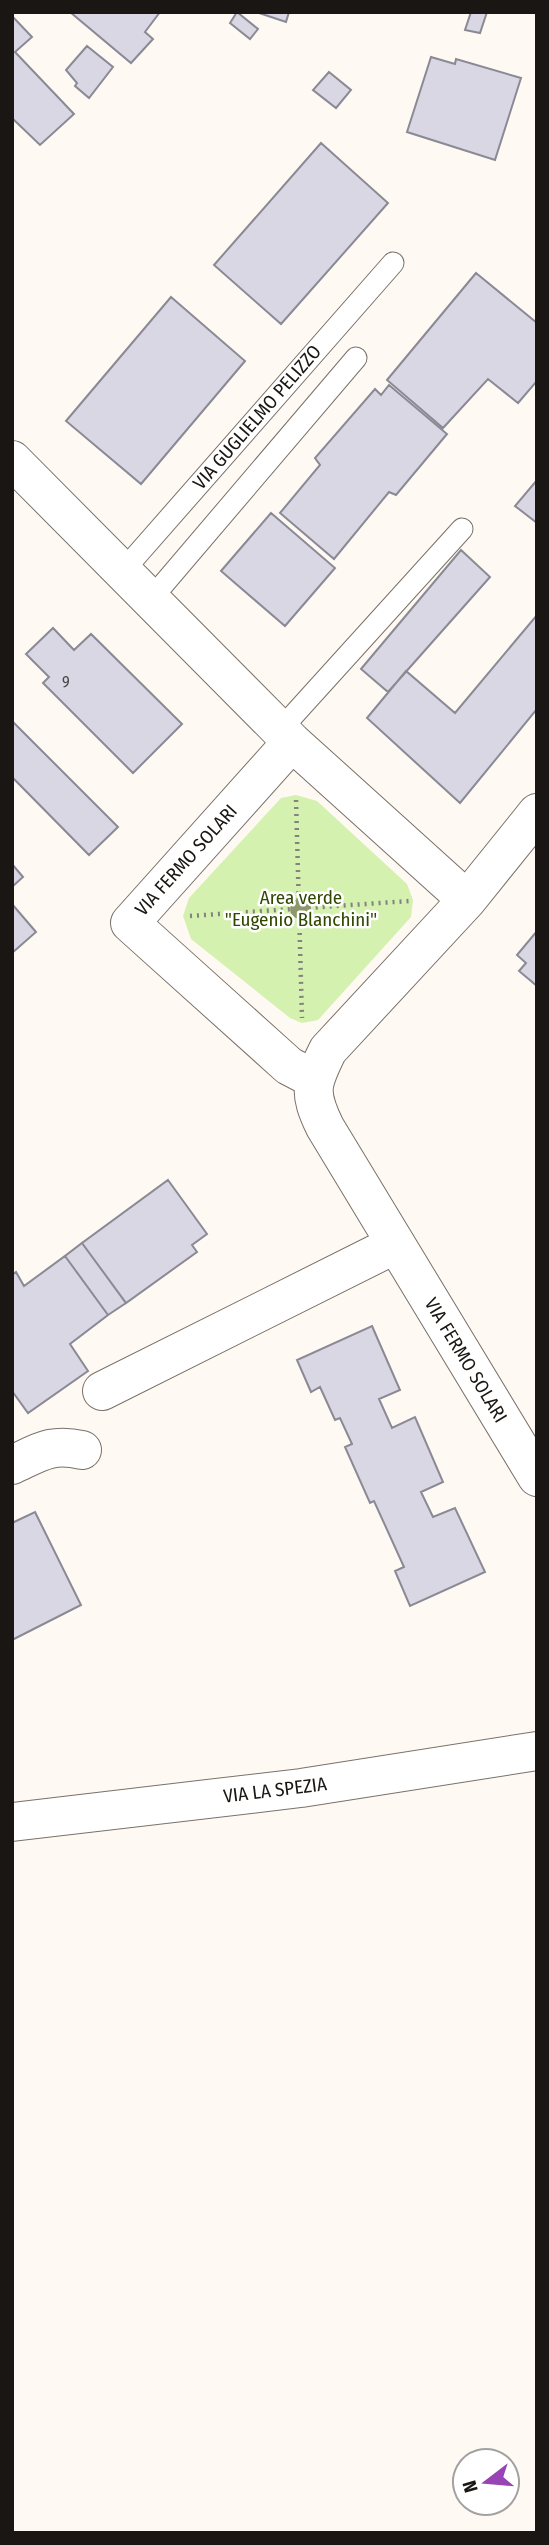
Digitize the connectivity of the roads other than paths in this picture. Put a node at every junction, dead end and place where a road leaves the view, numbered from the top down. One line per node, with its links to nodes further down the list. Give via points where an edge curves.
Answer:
1 (393, 263): 5 (lane, VIA GUGLIELMO PELIZZO)
2 (356, 358): 6 (lane, VIA GUGLIELMO PELIZZO)
3 (12, 460): 5 (street)
4 (462, 529): 7 (lane)
5 (122, 572): 6 (street)
6 (150, 600): 7 (street)
7 (286, 736): 9 (street); 10 (street, VIA FERMO SOLARI, via 130,923 289,1066)
8 (537, 813): 9 (street)
9 (467, 900): 10 (street, via 328,1050)
10 (314, 1079): 11 (street, VIA FERMO SOLARI, via 314,1105)
11 (396, 1244): 12 (street); 15 (street, VIA FERMO SOLARI)
12 (102, 1391)
13 (82, 1450): 14 (street, via 62,1446)
14 (12, 1465)
15 (537, 1477)
16 (537, 1751): 17 (street, VIA LA SPEZIA, via 301,1788)
17 (12, 1822)

